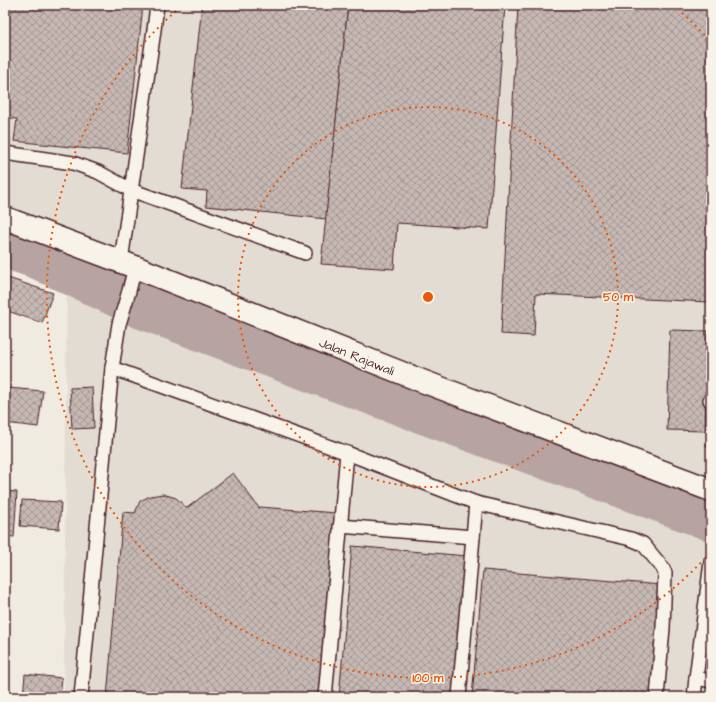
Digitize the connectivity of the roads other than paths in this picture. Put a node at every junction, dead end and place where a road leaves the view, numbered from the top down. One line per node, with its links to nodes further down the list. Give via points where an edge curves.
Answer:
1 (157, 5): 3 (lane)
2 (5, 153): 3 (lane, via 73,163 98,172)
3 (131, 190): 5 (lane); 6 (lane)
4 (5, 218): 6 (street, Jalan Rajawali)
5 (305, 253)
6 (128, 264): 7 (lane, via 129,291 119,324); 9 (street, Jalan Rajawali, via 422,381)
7 (112, 368): 8 (lane); 16 (lane)
8 (347, 452): 10 (lane); 11 (lane)
9 (711, 490)
10 (476, 503): 12 (lane); 19 (lane, via 643,544 665,573)
11 (340, 526): 12 (lane); 17 (lane)
12 (473, 537): 18 (lane)
13 (711, 562): 14 (lane)
14 (696, 678): 15 (lane); 20 (lane)
15 (711, 681)
16 (82, 697)
17 (325, 697)
18 (459, 697)
19 (657, 697)
20 (694, 697)

